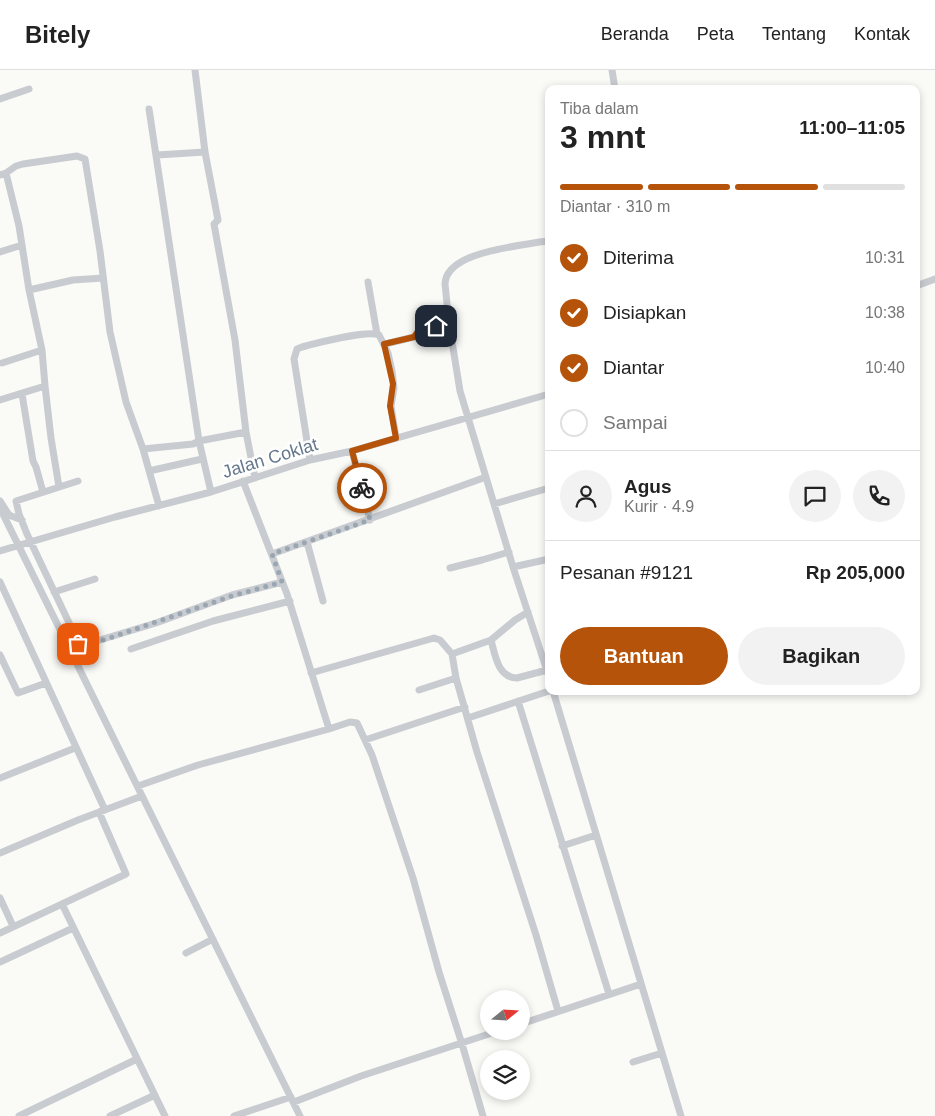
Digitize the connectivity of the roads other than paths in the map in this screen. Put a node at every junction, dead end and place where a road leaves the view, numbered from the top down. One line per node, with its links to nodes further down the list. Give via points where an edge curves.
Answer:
1 (195, 70): 7 (street)
2 (612, 70): 3 (street)
3 (614, 85)
4 (29, 89): 5 (street)
5 (0, 99)
6 (149, 108): 8 (street)
7 (205, 152): 8 (street); 28 (street, via 235,340)
8 (157, 155): 30 (street)
9 (3, 174): 11 (street); 13 (street, via 23,164 77,156 85,159)
10 (545, 241): 18 (street, via 475,255 450,270 445,284)
11 (22, 246): 12 (street); 17 (street)
12 (0, 252)
13 (103, 278): 17 (street, via 73,280); 31 (street, via 122,387)
14 (935, 279): 16 (street)
15 (368, 282): 19 (street)
16 (920, 285)
17 (29, 290): 21 (street)
18 (449, 323): 20 (street, via 419,330 414,337); 27 (street, via 456,373)
19 (377, 334): 20 (street); 34 (street, via 312,344 296,352 298,392)
20 (384, 344): 29 (street, via 393,384 390,406)
21 (42, 350): 22 (street); 23 (street)
22 (2, 363)
23 (45, 386): 24 (street); 40 (street)
24 (22, 394): 26 (street); 42 (street, via 33,461)
25 (545, 395): 27 (street, Jalan Coklat)
26 (0, 400)
27 (468, 417): 29 (street, Jalan Coklat); 36 (street)
28 (244, 432): 30 (street); 37 (street)
29 (396, 438): 32 (street, Jalan Coklat)
30 (199, 441): 31 (street); 33 (street)
31 (143, 449): 35 (street)
32 (352, 451): 34 (street, Jalan Coklat); 49 (street)
33 (202, 460): 35 (street); 43 (street)
34 (310, 460): 37 (street, Jalan Coklat)
35 (149, 471): 46 (street)
36 (486, 477): 45 (street); 49 (street)
37 (255, 478): 39 (street, Jalan Coklat)
38 (78, 481): 40 (street)
39 (244, 482): 43 (street, Jalan Coklat); 55 (street)
40 (59, 487): 42 (street)
41 (545, 489): 45 (street)
42 (43, 492): 48 (street, via 16,501)
43 (211, 492): 46 (street, Jalan Coklat)
44 (0, 501): 48 (street, via 9,515)
45 (494, 504): 54 (street)
46 (160, 506): 51 (street, Jalan Coklat)
47 (0, 508): 52 (street)
48 (22, 520): 51 (street)
49 (370, 520): 50 (street)
50 (307, 542): 55 (street); 64 (street)
51 (32, 543): 52 (street, Jalan Coklat); 62 (street)
52 (18, 546): 53 (street, Jalan Coklat); 71 (street)
53 (0, 551)
54 (509, 552): 57 (street); 58 (street)
55 (272, 554): 61 (street)
56 (545, 559): 57 (street)
57 (513, 567): 65 (street)
58 (450, 568)
59 (94, 579): 62 (street)
60 (0, 582): 76 (street)
61 (282, 582): 63 (street); 67 (street)
62 (54, 592): 67 (street)
63 (290, 601): 68 (street, via 213,621); 73 (street)
64 (323, 601)
65 (528, 612): 66 (street); 72 (street)
66 (491, 640): 70 (street); 74 (street, via 500,670 513,679)
67 (80, 646): 71 (street)
68 (131, 649)
69 (0, 654): 76 (street, via 18,693)
70 (452, 654): 73 (street, via 434,638); 75 (street)
71 (72, 656): 87 (street)
72 (545, 664)
73 (311, 673): 83 (street)
74 (545, 673)
75 (456, 678): 77 (street); 81 (street)
76 (46, 683): 85 (street)
77 (419, 690)
78 (545, 693): 80 (street)
79 (552, 695): 90 (street)
80 (518, 701): 82 (street); 91 (street)
81 (465, 707): 82 (street); 84 (street)
82 (468, 718): 103 (street)
83 (329, 729): 84 (street, via 357,723); 87 (street, via 198,765)
84 (365, 740): 106 (street, via 413,878)
85 (75, 748): 86 (street); 89 (street)
86 (0, 778)
87 (138, 786): 88 (street)
88 (142, 796): 89 (street); 98 (street)
89 (102, 811): 92 (street); 94 (street, via 126,874)
90 (596, 835): 91 (street); 101 (street)
91 (562, 846): 102 (street)
92 (0, 853)
93 (0, 898): 95 (street)
94 (62, 904): 95 (street); 96 (street)
95 (14, 926): 97 (street)
96 (73, 928): 100 (street); 108 (street)
97 (0, 933)
98 (213, 939): 99 (street); 111 (street)
99 (186, 954)
100 (0, 962)
101 (641, 984): 102 (street); 107 (street)
102 (609, 994): 103 (street)
103 (558, 1011): 104 (street)
104 (530, 1021)
105 (480, 1038): 106 (street)
106 (462, 1044): 111 (street); 117 (street)
107 (662, 1053): 109 (street); 118 (street)
108 (137, 1059): 110 (street); 112 (street)
109 (633, 1062)
110 (155, 1095): 113 (street); 114 (street)
111 (292, 1100): 115 (street); 116 (street)
112 (19, 1116)
113 (110, 1116)
114 (165, 1116)
115 (234, 1116)
116 (300, 1116)
117 (483, 1116)
118 (681, 1116)

